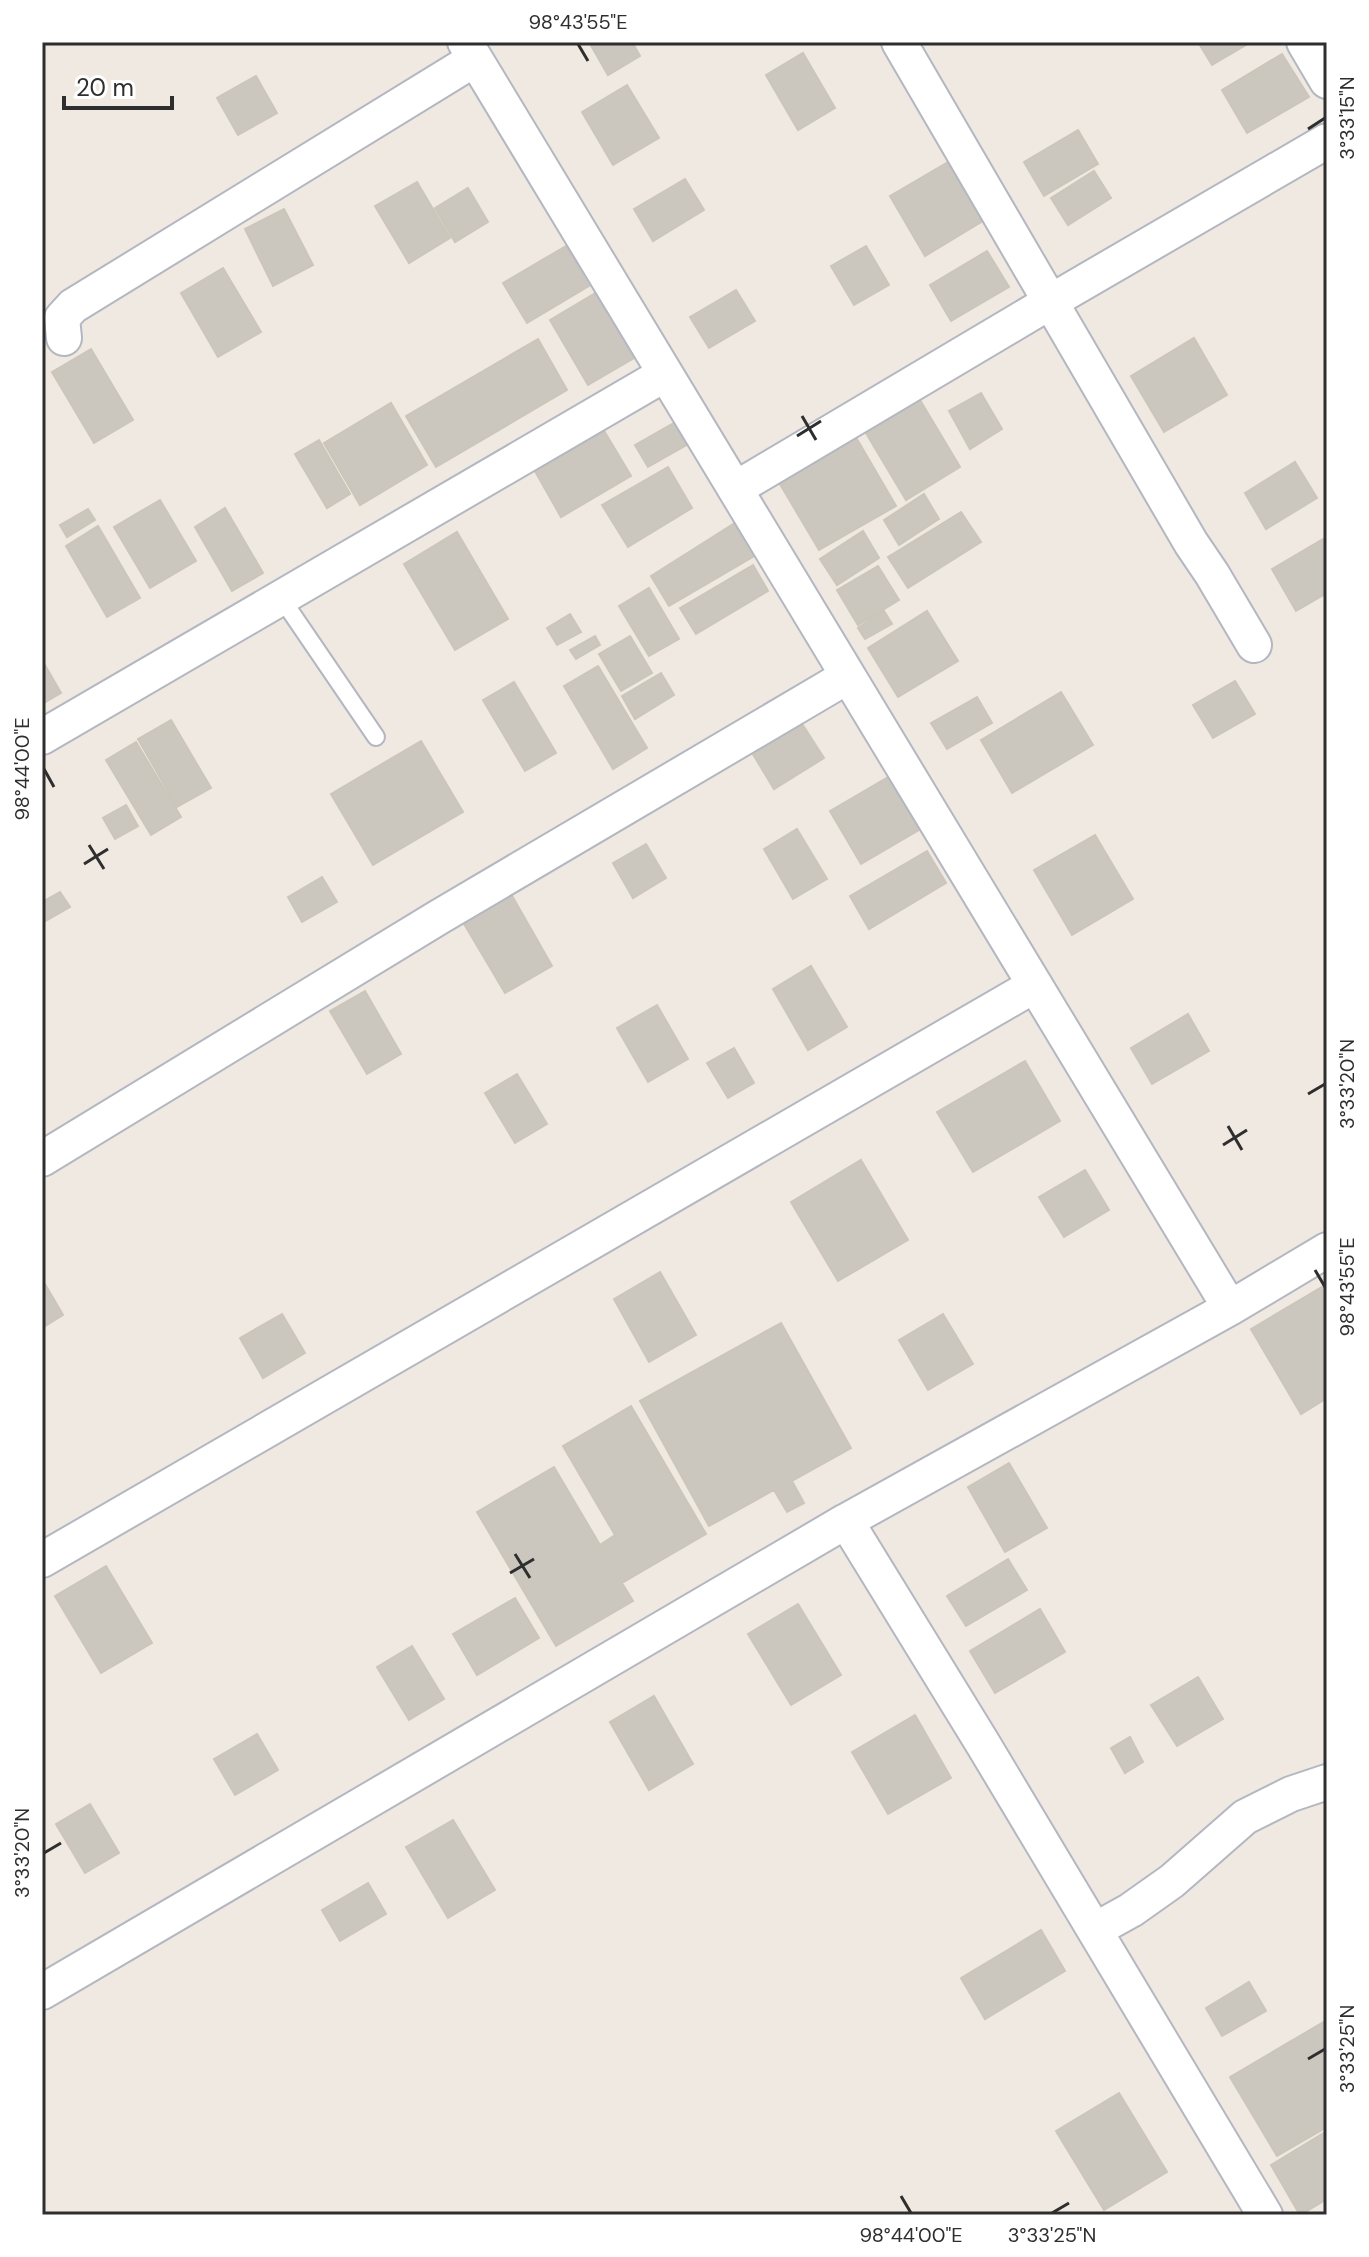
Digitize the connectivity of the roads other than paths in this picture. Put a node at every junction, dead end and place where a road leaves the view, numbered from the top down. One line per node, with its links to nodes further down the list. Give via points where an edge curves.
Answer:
1 (899, 42): 6 (street)
2 (1304, 42): 4 (street)
3 (470, 50): 7 (street, via 73,306 62,318); 8 (street)
4 (1327, 81)
5 (1327, 141): 6 (street)
6 (1050, 302): 9 (street); 11 (street)
7 (64, 338)
8 (665, 374): 9 (street); 10 (street)
9 (735, 489): 12 (street)
10 (282, 599): 13 (street); 14 (lane)
11 (1254, 645)
12 (848, 676): 15 (street); 16 (street)
13 (42, 737)
14 (376, 737)
15 (1035, 985): 18 (street); 20 (street)
16 (42, 1159)
17 (1327, 1250): 18 (street)
18 (1230, 1308): 19 (street)
19 (846, 1521): 22 (street); 23 (street)
20 (42, 1560)
21 (1327, 1782): 22 (street, via 1245,1817 1172,1881)
22 (1095, 1930): 24 (street)
23 (42, 1992)
24 (1265, 2215)

